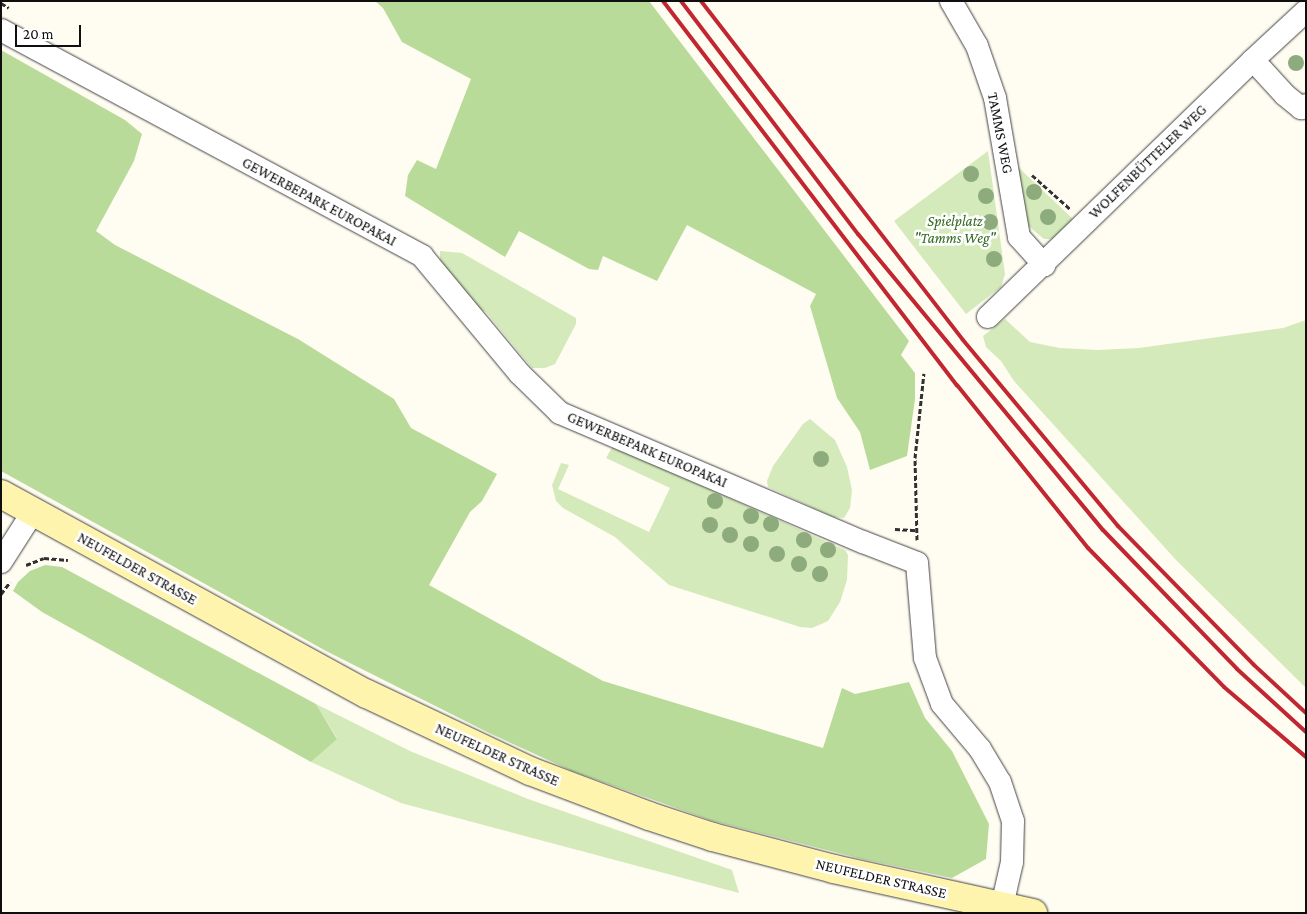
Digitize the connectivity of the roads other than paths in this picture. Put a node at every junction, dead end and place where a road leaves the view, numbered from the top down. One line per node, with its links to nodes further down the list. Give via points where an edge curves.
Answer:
1 (951, 1): 6 (street, TAMMS WEG, via 977,46 995,98 1019,237)
2 (1306, 11): 4 (street, WOLFENBÜTTELER WEG)
3 (1, 30): 11 (street, GEWERBEPARK EUROPAKAI, via 422,256 520,374 560,413 917,563 925,658 942,704 980,749 1000,782 1013,820 1012,862)
4 (1253, 60): 5 (street, via 1285,95 1302,108); 6 (street, WOLFENBÜTTELER WEG)
5 (1306, 105)
6 (1044, 265): 7 (street, WOLFENBÜTTELER WEG)
7 (988, 317)
8 (2, 495): 9 (street, NEUFELDER STRASSE)
9 (33, 512): 10 (street); 11 (street, NEUFELDER STRASSE, via 367,694 530,771 713,837 834,869)
10 (6, 572)
11 (1002, 906): 12 (street, NEUFELDER STRASSE)
12 (1033, 913)

